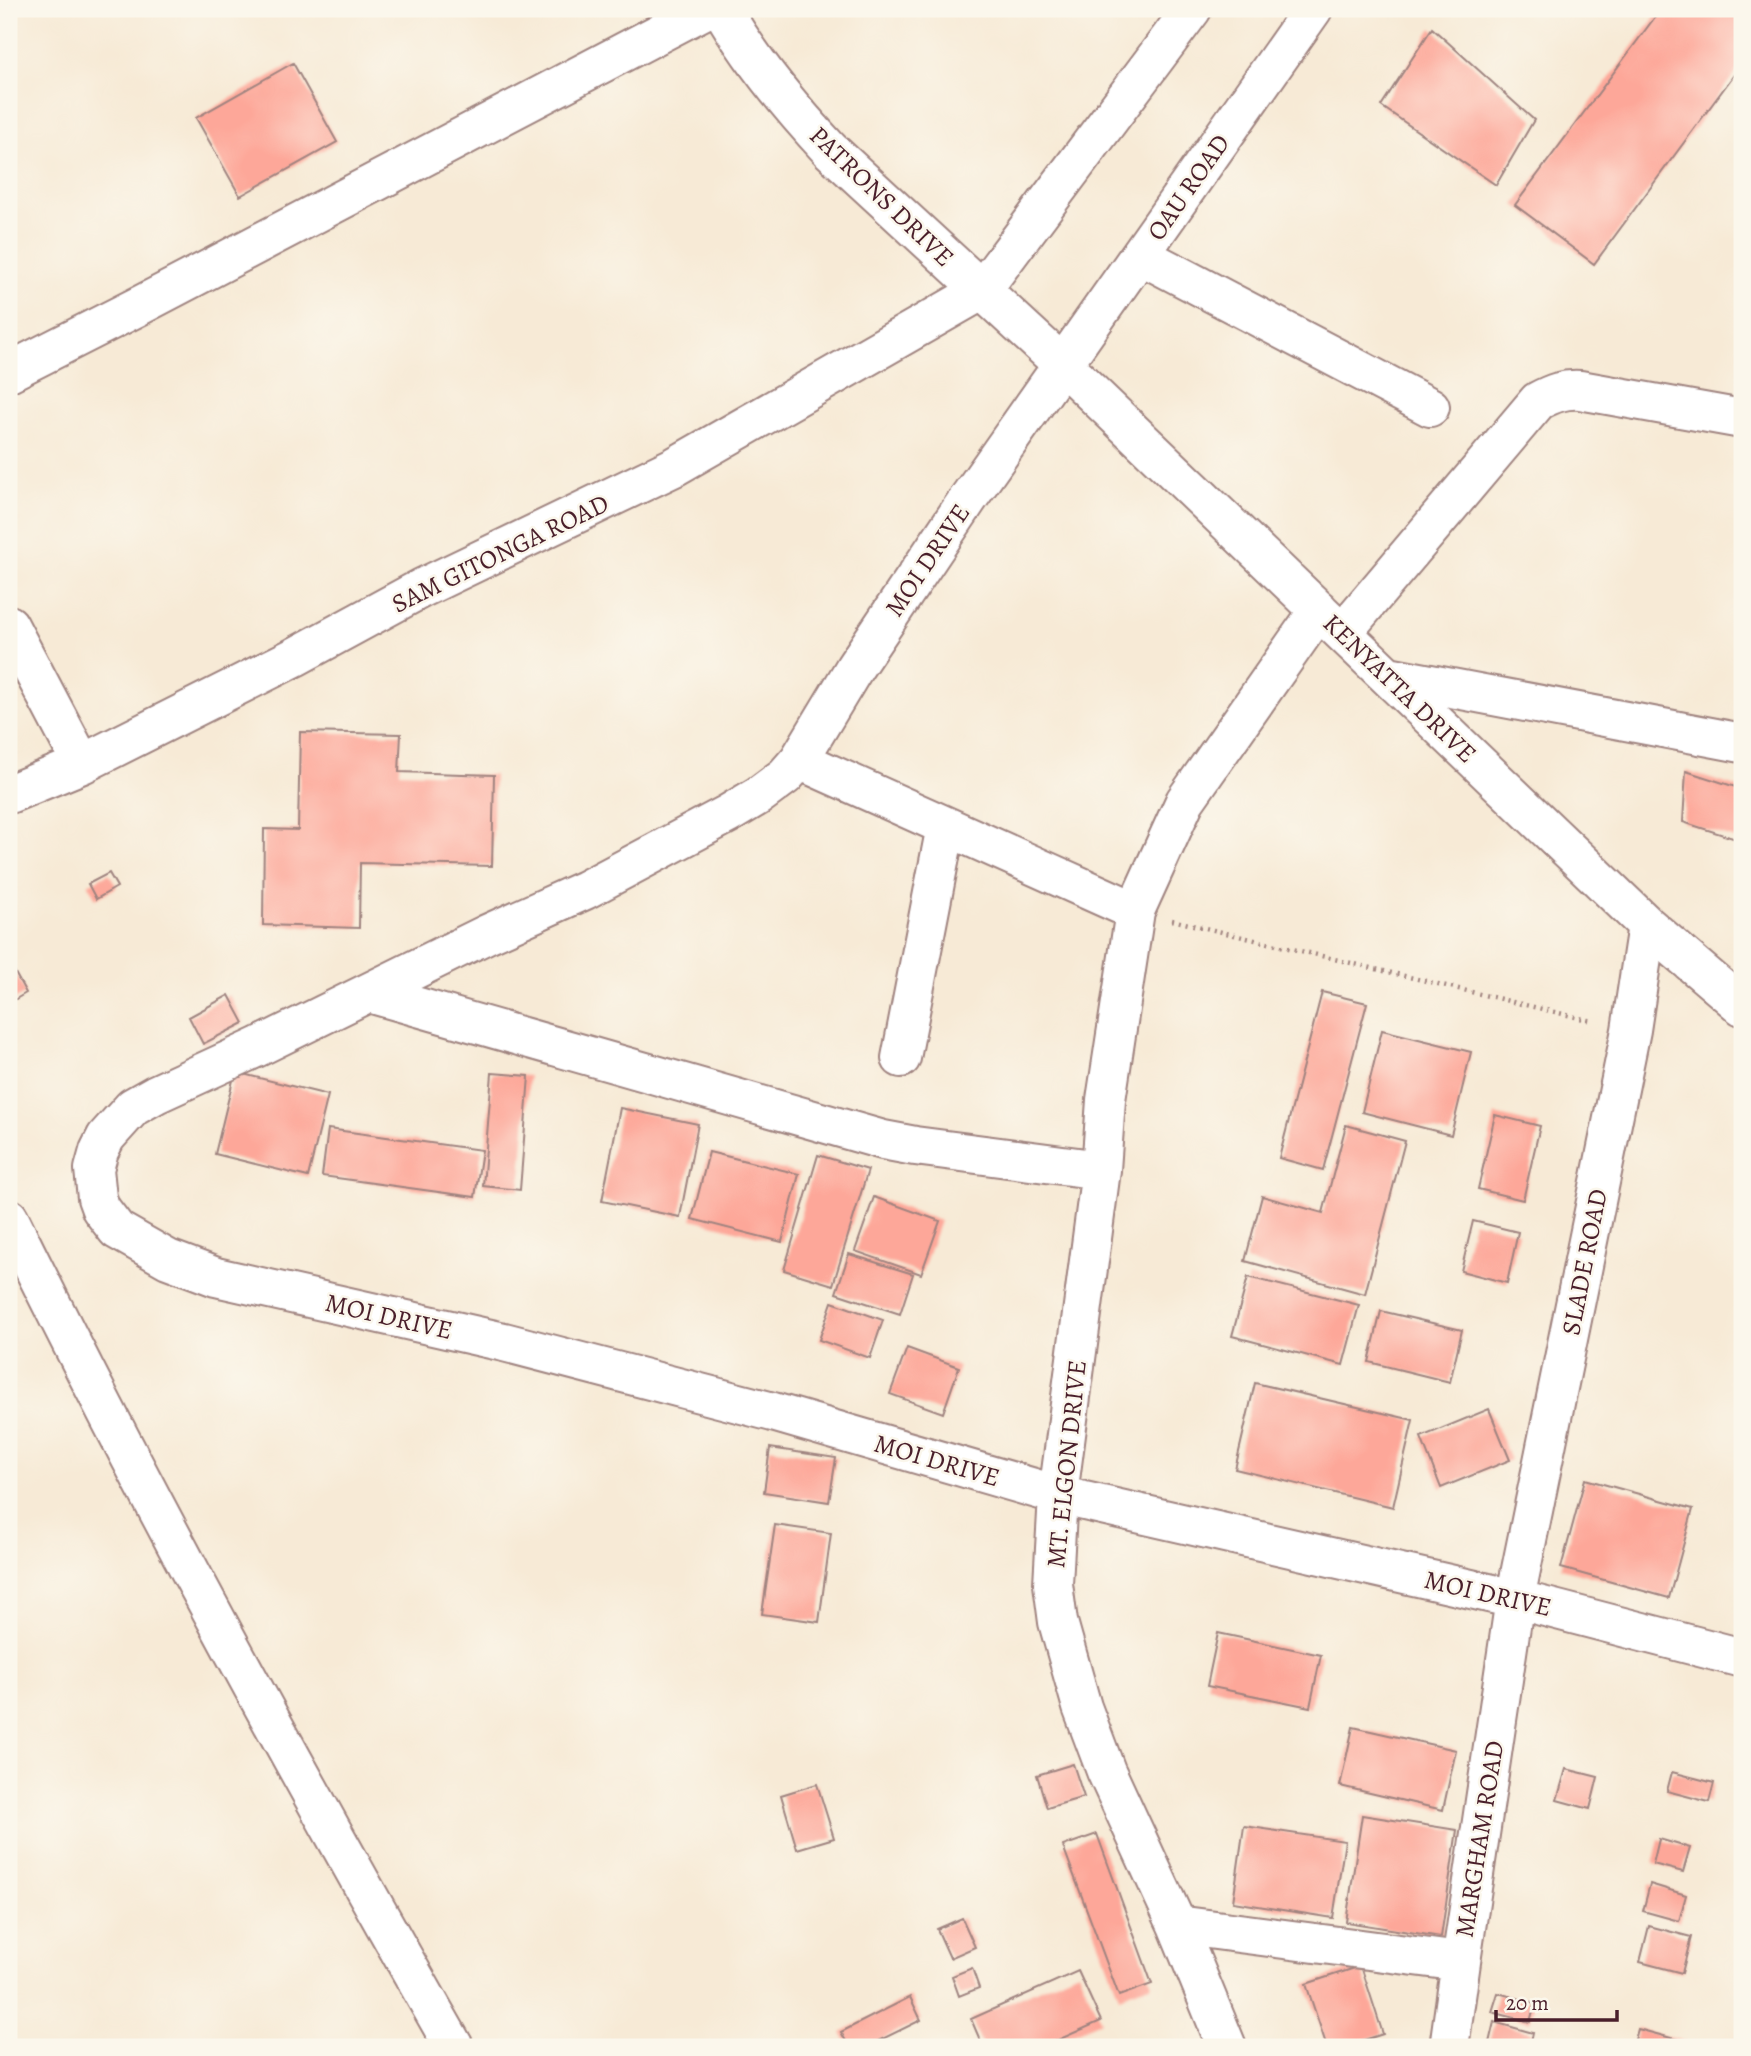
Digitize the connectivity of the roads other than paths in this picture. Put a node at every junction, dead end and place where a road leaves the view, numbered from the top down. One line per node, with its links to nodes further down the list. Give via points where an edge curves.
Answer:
1 (706, 9): 8 (street)
2 (722, 9): 6 (street, PATRONS DRIVE, via 801,119)
3 (1192, 9): 6 (street)
4 (1313, 9): 5 (street, OAU ROAD)
5 (1140, 255): 7 (street, OAU ROAD); 9 (street)
6 (981, 291): 7 (street, PATRONS DRIVE); 16 (street, SAM GITONGA ROAD, via 674,467 422,588)
7 (1063, 365): 11 (street, KENYATTA DRIVE); 15 (street, MOI DRIVE, via 855,667)
8 (9, 372)
9 (1430, 407)
10 (1742, 419): 11 (street, MT. ELGON DRIVE, via 1580,390 1549,394)
11 (1331, 621): 13 (street, KENYATTA DRIVE); 19 (street, MT. ELGON DRIVE, via 1185,801)
12 (9, 625): 16 (street)
13 (1388, 676): 14 (street); 20 (street, KENYATTA DRIVE)
14 (1742, 743)
15 (799, 760): 18 (street); 21 (street, MOI DRIVE, via 785,776 728,814 585,890)
16 (82, 764): 17 (street, SAM GITONGA ROAD)
17 (9, 794)
18 (946, 826): 19 (street); 23 (street)
19 (1135, 911): 24 (street, MT. ELGON DRIVE, via 1106,1100)
20 (1647, 925): 22 (street, KENYATTA DRIVE); 27 (street, SLADE ROAD, via 1631,1030)
21 (369, 993): 24 (street, via 883,1140); 26 (street, MOI DRIVE, via 133,1107 99,1151 94,1169 97,1198 107,1219 138,1243 216,1277 504,1342 773,1412)
22 (1742, 1006)
23 (901, 1058)
24 (1101, 1170): 26 (street, MT. ELGON DRIVE)
25 (9, 1218): 31 (street, via 89,1381 273,1725)
26 (1058, 1495): 27 (street, MOI DRIVE); 29 (street, MT. ELGON DRIVE, via 1053,1584 1058,1622 1106,1771)
27 (1516, 1598): 28 (street, MOI DRIVE); 30 (street, MARGHAM ROAD)
28 (1742, 1658)
29 (1177, 1925): 30 (street, MARGHAM ROAD); 32 (street, MT. ELGON DRIVE)
30 (1461, 1962): 33 (street)
31 (454, 2047)
32 (1227, 2047)
33 (1449, 2047)

